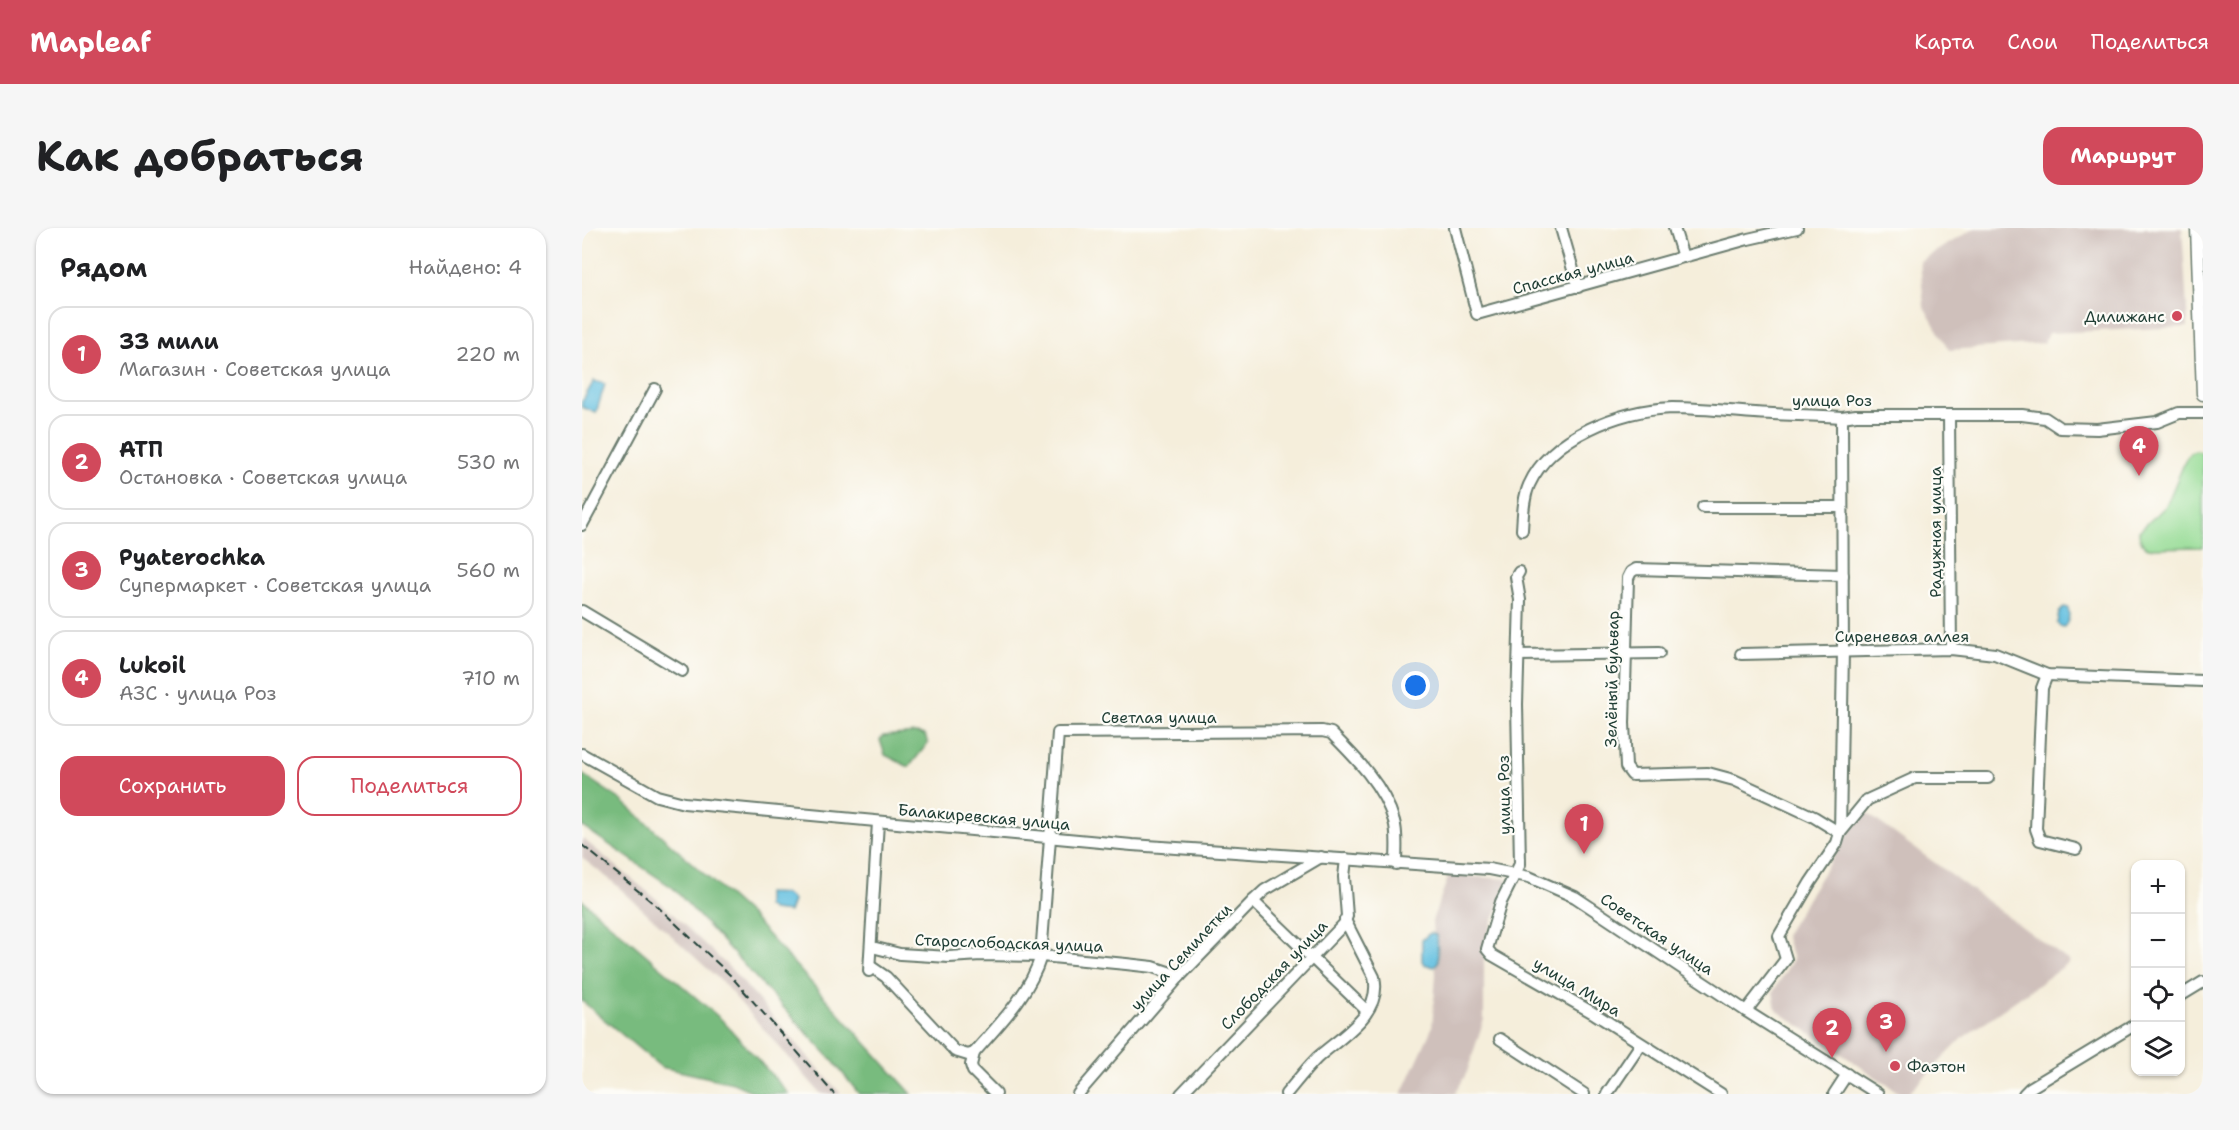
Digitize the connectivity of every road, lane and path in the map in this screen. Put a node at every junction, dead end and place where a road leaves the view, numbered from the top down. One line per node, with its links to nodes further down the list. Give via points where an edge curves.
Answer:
1 (1455, 228): 8 (street, Спасская улица, via 1478,314)
2 (1561, 228): 8 (street)
3 (1674, 228): 7 (street)
4 (2197, 228): 6 (main road)
5 (1790, 229): 7 (street, Спасская улица)
6 (2200, 254): 9 (main road)
7 (1683, 257): 8 (street, Спасская улица)
8 (1578, 287)
9 (2202, 355): 11 (main road)
10 (655, 389): 17 (street)
11 (2203, 394)
12 (2203, 413): 13 (street, улица Роз, via 2179,413 2157,422 2097,429 2060,428 2045,418 2022,415)
13 (1949, 415): 14 (street, улица Роз); 22 (street, Радужная улица)
14 (1842, 417): 16 (street); 18 (street, улица Роз, via 1672,408 1626,415 1576,436 1543,462 1529,486)
15 (1703, 507): 16 (street)
16 (1842, 507): 20 (street)
17 (582, 525)
18 (1521, 530)
19 (1519, 572): 27 (street, улица Роз)
20 (1843, 575): 23 (street); 24 (street, Зелёный бульвар, via 1636,569 1628,578)
21 (582, 611): 28 (street)
22 (1951, 649): 23 (street, Сиреневая аллея); 29 (street, Сиреневая аллея, via 1995,654)
23 (1843, 650): 26 (street, Сиреневая аллея); 34 (street)
24 (1627, 653): 25 (street); 27 (street); 34 (street, Зелёный бульвар, via 1624,723 1626,767 1632,775 1708,772 1814,817)
25 (1659, 653)
26 (1741, 654)
27 (1519, 655): 40 (street, улица Роз, via 1520,864)
28 (682, 671)
29 (2047, 675): 30 (street, Сиреневая аллея); 36 (street, via 2042,688 2036,830 2045,843)
30 (2203, 681)
31 (582, 753): 33 (street, Балакиревская улица, via 657,796 684,803)
32 (1988, 778): 34 (street, via 1915,778 1867,800)
33 (878, 822): 35 (street, Балакиревская улица); 43 (street)
34 (1840, 833): 50 (street, via 1779,936 1786,959)
35 (1050, 838): 37 (street, Балакиревская улица); 39 (street, Светлая улица, via 1058,733 1322,730 1346,748 1386,800 1395,823); 44 (street, Светлая улица)
36 (2076, 849)
37 (1321, 857): 38 (street, Балакиревская улица); 41 (street, улица Семилетки)
38 (1346, 859): 39 (street, Балакиревская улица); 42 (street, Слободская улица)
39 (1396, 864): 40 (street, Советская улица)
40 (1516, 874): 50 (street, Советская улица, via 1575,897); 53 (street, улица Мира, via 1501,902 1486,949)
41 (1253, 901): 45 (street); 46 (street, улица Семилетки)
42 (1345, 920): 45 (street, Слободская улица); 49 (street, via 1374,977 1374,999)
43 (872, 947): 44 (street, Старослободская улица, via 900,954 949,957); 54 (street, via 869,969 886,977 955,1050 961,1054)
44 (1041, 956): 46 (street, Старослободская улица, via 1153,967); 54 (street, Светлая улица, via 1035,977 1018,1002)
45 (1311, 957): 49 (street); 58 (street, Слободская улица)
46 (1180, 976): 57 (street, улица Семилетки)
47 (2203, 982): 48 (street)
48 (2185, 993)
49 (1367, 1011): 59 (street)
50 (1746, 1011): 55 (street, Советская улица)
51 (2131, 1027): 65 (street)
52 (1500, 1039): 60 (street)
53 (1641, 1044): 61 (street); 62 (street, улица Мира)
54 (975, 1053): 56 (street, via 970,1065 973,1071)
55 (1847, 1074): 63 (street); 64 (street, Советская улица)
56 (996, 1094)
57 (1078, 1094)
58 (1181, 1094)
59 (1286, 1094)
60 (1584, 1094)
61 (1607, 1094)
62 (1721, 1094)
63 (1834, 1094)
64 (1878, 1094)
65 (2024, 1094)

